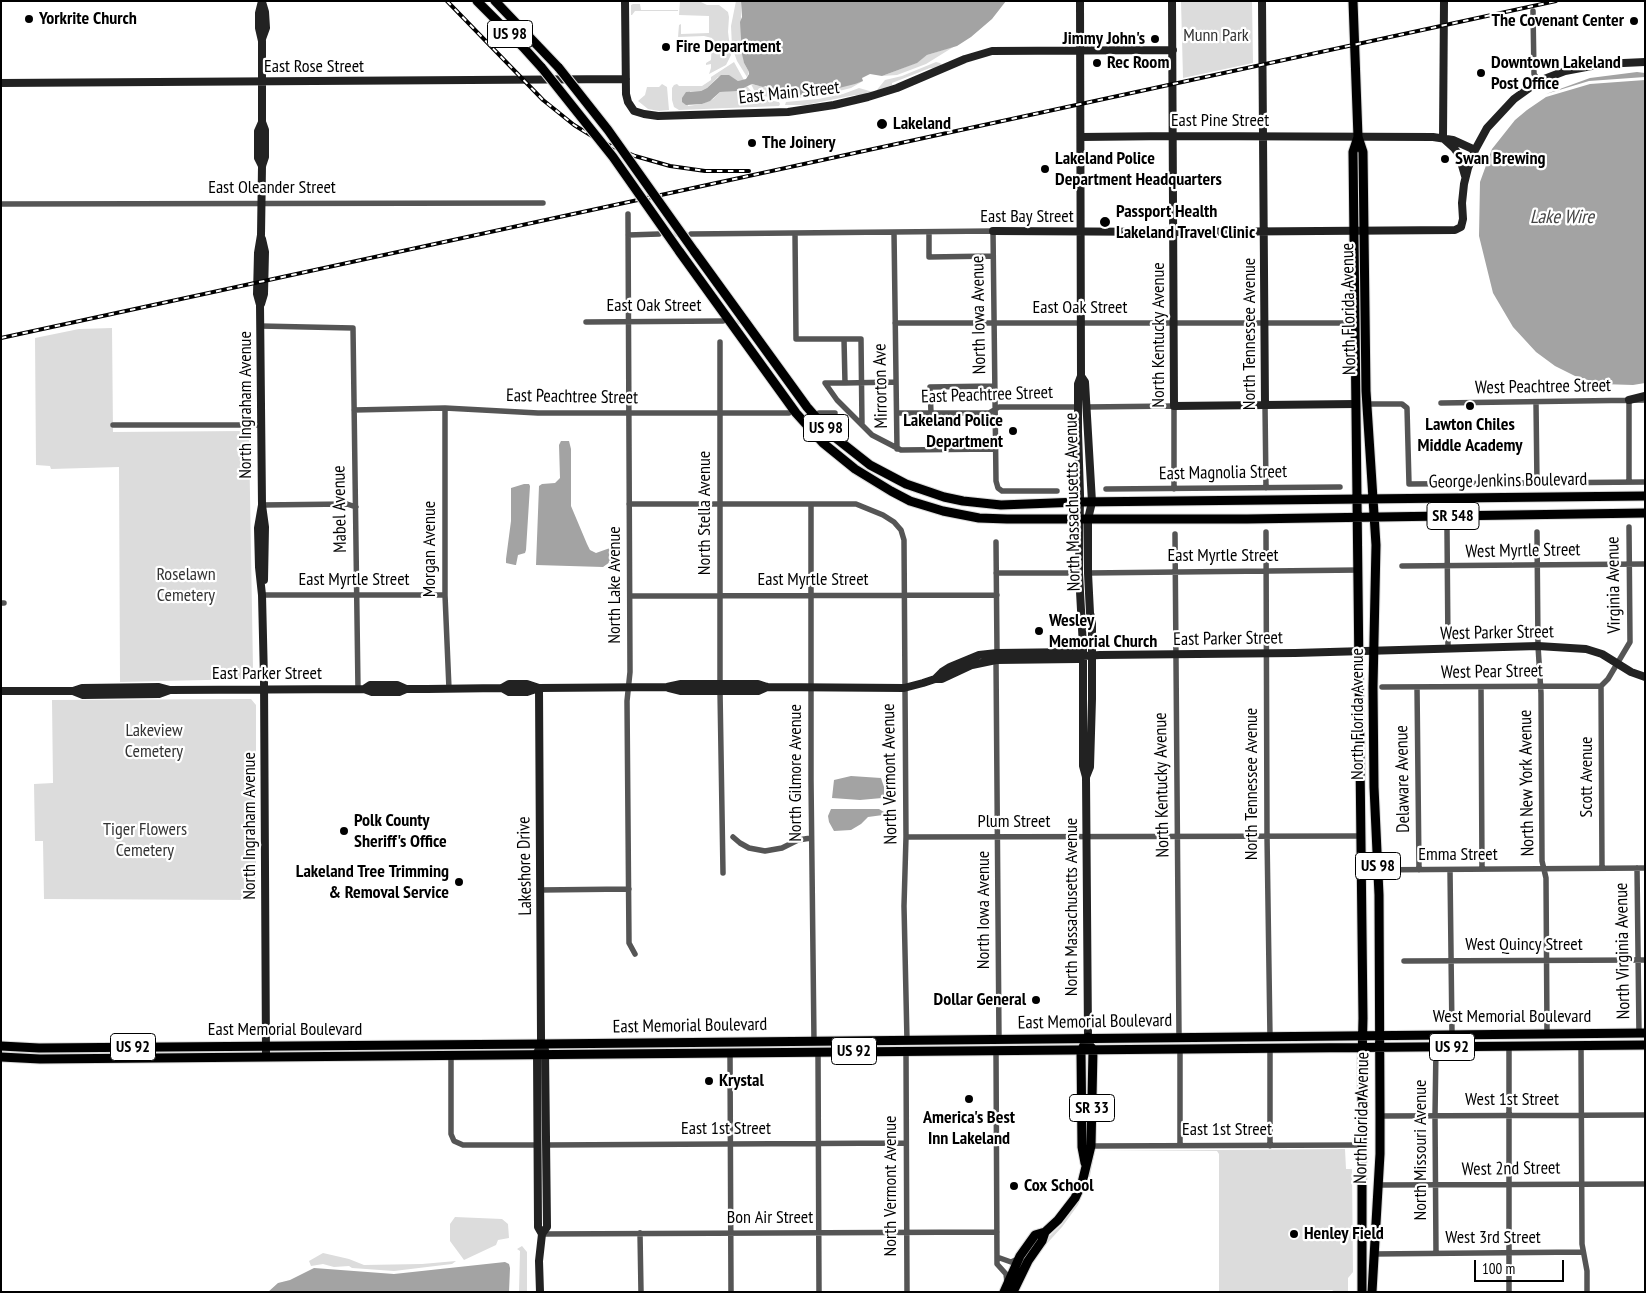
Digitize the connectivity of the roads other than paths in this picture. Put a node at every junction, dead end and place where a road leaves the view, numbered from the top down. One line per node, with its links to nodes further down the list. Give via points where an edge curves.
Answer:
1 (477, 1): 107 (main road, US 98, bridge, via 542,68 613,157 796,413 823,443 855,469 891,491 943,511 992,519)
2 (495, 1): 97 (main road, US 98, bridge, via 558,68 608,130 807,407 837,439 870,465 926,492 963,501 1001,505)
3 (625, 1): 14 (street, East Main Street)
4 (1080, 1): 11 (street, North Massachusetts Avenue)
5 (1172, 1): 12 (street, North Kentucky Avenue)
6 (1262, 1): 19 (street, North Tennessee Avenue)
7 (1353, 1): 21 (main road, North Florida Avenue)
8 (1444, 1): 22 (street)
9 (262, 2): 16 (street, North Ingraham Avenue, via 258,13)
10 (1533, 11): 15 (street, via 1534,74)
11 (1080, 50): 12 (street, East Main Street); 14 (street, East Main Street, via 992,51 868,97 788,112 644,114 634,111 628,102); 20 (street, North Massachusetts Avenue)
12 (1173, 50): 18 (street, North Kentucky Avenue)
13 (1645, 62): 15 (street, via 1584,66)
14 (626, 79): 16 (street, East Rose Street)
15 (1538, 81): 23 (street, via 1503,109)
16 (262, 82): 17 (street, East Rose Street); 25 (street, North Ingraham Avenue, via 262,122 258,131)
17 (1, 83)
18 (1173, 136): 19 (street, East Pine Street); 20 (street, East Pine Street); 35 (street, North Kentucky Avenue)
19 (1263, 136): 21 (street, East Pine Street); 36 (street, North Tennessee Avenue)
20 (1081, 137): 34 (street, North Massachusetts Avenue)
21 (1358, 137): 22 (street, East Pine Street); 29 (main road, North Florida Avenue, via 1363,152); 31 (main road, North Florida Avenue, via 1353,152)
22 (1443, 138): 23 (street, East Pine Street); 24 (street, via 1454,148)
23 (1475, 150): 24 (street)
24 (1466, 178): 29 (street, East Bay Street, via 1463,219 1455,230)
25 (262, 203): 26 (street, East Oleander Street); 27 (street, East Oleander Street); 51 (street, North Ingraham Avenue, via 257,294)
26 (543, 203)
27 (1, 204)
28 (628, 214): 38 (street, North Lake Avenue)
29 (1364, 230): 31 (street, East Bay Street); 54 (main road, North Florida Avenue)
30 (993, 231): 33 (street, East Bay Street); 34 (street, East Bay Street); 41 (street, North Iowa Avenue)
31 (1354, 231): 36 (street, East Bay Street); 49 (main road, North Florida Avenue)
32 (894, 232): 33 (street, East Bay Street); 37 (street, East Bay Street); 45 (street, Mirrorton Ave)
33 (929, 232): 41 (street, via 929,257)
34 (1081, 232): 35 (street, East Bay Street); 47 (street, North Massachusetts Avenue)
35 (1173, 232): 36 (street, East Bay Street); 48 (street, North Kentucky Avenue)
36 (1264, 232): 50 (street, North Tennessee Avenue)
37 (796, 233): 40 (street, East Bay Street); 52 (street, via 796,339)
38 (628, 234): 39 (street); 44 (street, North Lake Avenue)
39 (659, 234)
40 (691, 234)
41 (993, 256): 46 (street, North Iowa Avenue)
42 (723, 321): 44 (street, East Oak Street)
43 (586, 322): 44 (street, East Oak Street)
44 (629, 322): 74 (street, North Lake Avenue)
45 (895, 322): 46 (street, East Oak Street); 57 (street, Mirrorton Ave)
46 (994, 323): 47 (street, East Oak Street); 59 (street, North Iowa Avenue)
47 (1081, 323): 48 (street, East Oak Street); 55 (street, North Massachusetts Avenue)
48 (1174, 323): 50 (street, East Oak Street); 68 (street, North Kentucky Avenue)
49 (1356, 323): 50 (street, East Oak Street); 54 (main road, via 1360,350); 65 (main road, North Florida Avenue)
50 (1264, 324): 67 (street, North Tennessee Avenue)
51 (260, 326): 72 (street, Mabel Avenue, via 353,328); 82 (street, North Ingraham Avenue)
52 (844, 339): 56 (street, via 860,338); 58 (street)
53 (720, 342): 76 (street, North Stella Avenue)
54 (1366, 362): 66 (main road, North Florida Avenue)
55 (1081, 376): 69 (street, North Massachusetts Avenue); 70 (street, North Massachusetts Avenue, via 1086,382)
56 (861, 382): 57 (street); 58 (street); 83 (street)
57 (896, 382): 79 (street, Mirrorton Ave)
58 (845, 383): 83 (street, via 825,383)
59 (994, 386): 73 (street, North Iowa Avenue); 80 (street, via 930,387)
60 (1645, 396): 61 (street)
61 (1629, 400): 62 (street, West Peachtree Street); 64 (street, West Peachtree Street); 86 (street)
62 (1645, 400)
63 (1441, 403): 64 (street, West Peachtree Street)
64 (1536, 403): 88 (street)
65 (1356, 404): 67 (street); 96 (main road, North Florida Avenue)
66 (1366, 404): 88 (street, via 1402,404 1407,408 1409,484); 95 (main road, North Florida Avenue)
67 (1266, 405): 68 (street); 91 (street, North Tennessee Avenue)
68 (1174, 406): 70 (street); 90 (street, North Kentucky Avenue)
69 (1078, 407): 73 (street, East Peachtree Street, via 999,407); 97 (street, North Massachusetts Avenue)
70 (1087, 407): 98 (street, North Massachusetts Avenue)
71 (444, 408): 72 (street, East Peachtree Street); 74 (street, East Peachtree Street); 128 (street, Morgan Avenue)
72 (354, 410): 103 (street, Mabel Avenue)
73 (995, 410): 80 (street, East Peachtree Street, via 988,413); 84 (street, North Iowa Avenue)
74 (629, 412): 76 (street, East Peachtree Street); 100 (street, North Lake Avenue)
75 (820, 412): 78 (street)
76 (720, 413): 77 (street, East Peachtree Street); 101 (street, North Stella Avenue)
77 (789, 413)
78 (835, 413)
79 (896, 413): 80 (street, East Peachtree Street); 85 (street, Mirrorton Ave)
80 (931, 413)
81 (113, 424): 82 (street)
82 (261, 425): 99 (street, North Ingraham Avenue)
83 (862, 425): 85 (street, via 872,435)
84 (996, 448): 85 (street); 93 (street, North Iowa Avenue, via 996,481 1002,491)
85 (897, 449)
86 (1629, 482): 87 (street); 88 (street)
87 (1645, 482)
88 (1537, 484)
89 (1340, 487): 91 (street, East Magnolia Street)
90 (1174, 488): 91 (street, East Magnolia Street); 92 (street, East Magnolia Street)
91 (1266, 488)
92 (1106, 489)
93 (1058, 490)
94 (1645, 496): 95 (main road, George Jenkins Boulevard / SR 548)
95 (1372, 499): 96 (main road, US 98); 106 (main road, North Florida Avenue / US 98)
96 (1357, 500): 98 (main road, US 98); 105 (main road, North Florida Avenue)
97 (1079, 502): 98 (main road, US 98); 107 (street, North Massachusetts Avenue)
98 (1092, 502): 107 (street, North Massachusetts Avenue)
99 (262, 504): 103 (street, via 347,504); 126 (street, North Ingraham Avenue, via 258,528)
100 (629, 504): 101 (street); 132 (street, North Lake Avenue)
101 (720, 504): 102 (street); 129 (street, North Stella Avenue)
102 (811, 504): 125 (street, North Gilmore Avenue); 130 (street, North Vermont Avenue, via 856,504 894,522 904,540)
103 (356, 507): 127 (street, Mabel Avenue)
104 (1645, 513): 106 (main road, George Jenkins Boulevard / SR 548)
105 (1358, 517): 106 (main road, George Jenkins Boulevard / SR 548); 107 (main road, US 98); 119 (main road, North Florida Avenue / US 98)
106 (1374, 517): 135 (main road, North Florida Avenue / US 98)
107 (1083, 519): 121 (street, North Massachusetts Avenue); 124 (street, North Massachusetts Avenue)
108 (1629, 527): 115 (street, Virginia Avenue)
109 (1447, 530): 118 (street)
110 (1266, 532): 120 (street, North Tennessee Avenue)
111 (1537, 532): 117 (street, North New York Avenue)
112 (1175, 534): 122 (street, North Kentucky Avenue)
113 (996, 542): 123 (street, North Iowa Avenue)
114 (1645, 564): 115 (street, West Myrtle Street)
115 (1629, 565): 117 (street, West Myrtle Street); 142 (street, Virginia Avenue, via 1630,642)
116 (1402, 566): 118 (street, West Myrtle Street)
117 (1538, 566): 118 (street, West Myrtle Street); 133 (street, North New York Avenue)
118 (1448, 567): 134 (street)
119 (1359, 570): 120 (street, East Myrtle Street); 136 (main road, North Florida Avenue / US 98)
120 (1266, 571): 122 (street, East Myrtle Street); 137 (street, North Tennessee Avenue)
121 (1088, 572): 122 (street, East Myrtle Street); 139 (street, North Massachusetts Avenue)
122 (1175, 572): 138 (street, North Kentucky Avenue)
123 (996, 573): 124 (street); 131 (street, North Iowa Avenue)
124 (1079, 573): 141 (street, North Massachusetts Avenue)
125 (812, 594): 129 (street, East Myrtle Street); 130 (street, East Myrtle Street); 148 (street, North Gilmore Avenue)
126 (262, 595): 127 (street, East Myrtle Street); 155 (street, North Ingraham Avenue)
127 (356, 595): 128 (street, East Myrtle Street); 156 (street, Mabel Avenue)
128 (445, 595): 152 (street, Morgan Avenue)
129 (720, 595): 132 (street, East Myrtle Street); 147 (street, North Stella Avenue)
130 (904, 595): 131 (street, East Myrtle Street); 154 (street, North Vermont Avenue)
131 (996, 595): 140 (street, North Iowa Avenue)
132 (630, 596): 146 (street, North Lake Avenue)
133 (1538, 646): 134 (street, West Parker Street); 142 (street, West Parker Street, via 1586,649); 144 (street, North New York Avenue)
134 (1448, 648): 135 (street, West Parker Street)
135 (1373, 650): 136 (street, East Parker Street); 173 (main road, North Florida Avenue / US 98)
136 (1359, 651): 137 (street, East Parker Street); 162 (main road, North Florida Avenue / US 98)
137 (1267, 653): 138 (street, East Parker Street); 161 (street, North Tennessee Avenue)
138 (1176, 654): 139 (street, East Parker Street); 160 (street, North Kentucky Avenue)
139 (1093, 655): 141 (street, East Parker Street); 158 (street, North Massachusetts Avenue, via 1090,767)
140 (997, 656): 141 (street, East Parker Street, via 1078,652); 154 (street, East Parker Street, via 979,654 942,672 935,679); 165 (street, North Iowa Avenue)
141 (1083, 656): 158 (street, North Massachusetts Avenue, via 1083,766)
142 (1618, 664): 143 (street); 145 (street)
143 (1645, 677)
144 (1540, 686): 145 (street, West Pear Street); 151 (street, West Pear Street); 171 (street, North New York Avenue)
145 (1601, 686): 167 (street, Scott Avenue)
146 (629, 687): 147 (street, East Parker Street, via 681,690); 153 (street, East Parker Street); 177 (street, North Lake Avenue)
147 (720, 687): 148 (street, East Parker Street, via 758,691 767,687); 176 (street, North Stella Avenue)
148 (811, 687): 154 (street, East Parker Street); 166 (street, North Gilmore Avenue)
149 (1382, 687): 150 (street, West Pear Street)
150 (1417, 687): 151 (street, West Pear Street); 174 (street, Delaware Avenue)
151 (1481, 687): 170 (street)
152 (449, 688): 153 (street, East Parker Street, via 502,688 509,684 527,684); 156 (street, East Parker Street, via 398,692)
153 (538, 688): 178 (street, Lakeshore Drive)
154 (904, 688): 164 (street, North Vermont Avenue)
155 (264, 689): 156 (street, East Parker Street); 157 (street, East Parker Street, via 83,695 74,691); 204 (street, North Ingraham Avenue)
156 (361, 689)
157 (1, 691)
158 (1086, 777): 159 (street, North Massachusetts Avenue)
159 (1087, 836): 160 (street, Plum Street); 165 (street, Plum Street); 191 (street, North Massachusetts Avenue)
160 (1177, 836): 161 (street, Plum Street); 192 (street, North Kentucky Avenue)
161 (1267, 836): 162 (street, Plum Street); 190 (street, North Tennessee Avenue)
162 (1361, 836): 172 (main road, North Florida Avenue / US 98)
163 (733, 837): 166 (street, via 750,848 765,851)
164 (906, 837): 165 (street, Plum Street); 196 (street, North Vermont Avenue)
165 (998, 837): 193 (street, North Iowa Avenue)
166 (812, 838): 194 (street, North Gilmore Avenue)
167 (1602, 868): 168 (street, Emma Street); 171 (street, Emma Street)
168 (1637, 868): 169 (street, Emma Street); 181 (street, North Virginia Avenue)
169 (1645, 868)
170 (1482, 869): 171 (street, Emma Street); 175 (street, Emma Street)
171 (1544, 869): 180 (street, North New York Avenue)
172 (1362, 870): 173 (street, Emma Street); 188 (main road, North Florida Avenue / US 98)
173 (1378, 870): 174 (street, Emma Street); 189 (main road, North Florida Avenue / US 98)
174 (1419, 870): 175 (street, Emma Street)
175 (1450, 870): 184 (street)
176 (723, 873)
177 (629, 889): 178 (street); 179 (street, North Lake Avenue, via 630,944)
178 (540, 890): 199 (street, Lakeshore Drive)
179 (635, 954)
180 (1546, 960): 181 (street, West Quincy Street); 184 (street, West Quincy Street); 187 (street, North New York Avenue)
181 (1638, 960): 182 (street, West Quincy Street); 185 (street, North Virginia Avenue)
182 (1645, 960)
183 (1404, 961): 184 (street, West Quincy Street)
184 (1451, 961): 186 (street)
185 (1642, 1032): 187 (main road, West Memorial Boulevard / US 92)
186 (1452, 1034): 187 (main road, West Memorial Boulevard / US 92); 189 (main road, West Memorial Boulevard / US 92)
187 (1547, 1034)
188 (1363, 1035): 189 (main road, East Memorial Boulevard / US 92); 190 (main road, East Memorial Boulevard / US 92); 207 (main road, North Florida Avenue / US 98)
189 (1380, 1035): 208 (main road, North Florida Avenue / US 98)
190 (1270, 1036): 192 (main road, East Memorial Boulevard / US 92)
191 (1088, 1037): 192 (main road, East Memorial Boulevard / US 92); 193 (main road, East Memorial Boulevard / US 92); 212 (main road, SR 33); 215 (main road, SR 33)
192 (1179, 1037)
193 (999, 1040): 196 (main road, East Memorial Boulevard / US 92)
194 (814, 1041): 195 (main road, East Memorial Boulevard / US 92); 197 (main road, East Memorial Boulevard / US 92); 217 (main road)
195 (853, 1041): 196 (main road, East Memorial Boulevard / US 92); 218 (main road)
196 (907, 1041)
197 (707, 1042): 198 (main road, East Memorial Boulevard / US 92); 220 (main road, via 702,1049)
198 (651, 1043): 199 (main road, East Memorial Boulevard / US 92); 219 (main road)
199 (541, 1044): 200 (main road, East Memorial Boulevard / US 92); 221 (street, Lakeshore Drive)
200 (428, 1045): 204 (main road, East Memorial Boulevard / US 92); 224 (main road, via 418,1051)
201 (1582, 1045): 202 (main road, West Memorial Boulevard / US 92); 205 (main road, West Memorial Boulevard / US 92); 227 (street)
202 (1645, 1045)
203 (1, 1046): 206 (main road, East Memorial Boulevard / US 92)
204 (266, 1046): 206 (main road, East Memorial Boulevard / US 92); 223 (street, North Ingraham Avenue)
205 (1509, 1046): 209 (main road, West Memorial Boulevard / US 92); 231 (street)
206 (116, 1047): 226 (main road)
207 (1362, 1047): 208 (main road, West Memorial Boulevard / US 92); 210 (main road, East Memorial Boulevard / US 92); 232 (main road, North Florida Avenue / US 98)
208 (1380, 1047): 209 (main road, West Memorial Boulevard / US 92); 229 (main road, North Florida Avenue / US 98)
209 (1436, 1047): 230 (street, North Missouri Avenue)
210 (1270, 1048): 213 (main road, East Memorial Boulevard / US 92); 241 (street)
211 (996, 1050): 214 (main road, East Memorial Boulevard / US 92); 215 (main road, East Memorial Boulevard / US 92); 251 (street)
212 (1093, 1050): 213 (main road, East Memorial Boulevard / US 92); 215 (main road, East Memorial Boulevard / US 92); 240 (main road, SR 33)
213 (1180, 1050): 238 (street)
214 (906, 1051): 218 (main road, East Memorial Boulevard / US 92); 233 (street, North Vermont Avenue)
215 (1081, 1051): 242 (main road, SR 33, via 1082,1147)
216 (730, 1052): 217 (main road, East Memorial Boulevard / US 92); 220 (main road, East Memorial Boulevard / US 92); 234 (street)
217 (762, 1052): 218 (main road, East Memorial Boulevard / US 92)
218 (818, 1052): 235 (street)
219 (628, 1053): 220 (main road, East Memorial Boulevard / US 92); 221 (main road, East Memorial Boulevard / US 92)
220 (679, 1053)
221 (542, 1054): 222 (main road, East Memorial Boulevard / US 92); 236 (street, Lakeshore Drive); 237 (street, Lakeshore Drive)
222 (451, 1055): 224 (main road, East Memorial Boulevard / US 92); 236 (street, via 451,1134 454,1141 463,1145)
223 (266, 1056): 224 (main road, East Memorial Boulevard / US 92); 226 (main road, East Memorial Boulevard / US 92)
224 (392, 1056)
225 (1, 1057): 226 (main road, East Memorial Boulevard / US 92)
226 (91, 1058)
227 (1581, 1115): 228 (street, West 1st Street); 231 (street, West 1st Street); 244 (street)
228 (1645, 1115)
229 (1380, 1116): 230 (street, West 1st Street); 246 (main road, North Florida Avenue / US 98)
230 (1435, 1116): 231 (street, West 1st Street); 247 (street, North Missouri Avenue)
231 (1508, 1116): 243 (street)
232 (1362, 1124): 239 (main road, North Florida Avenue / US 98); 257 (main road, via 1366,1140 1366,1236)
233 (906, 1143): 235 (street, East 1st Street); 250 (street, North Vermont Avenue)
234 (730, 1144): 235 (street, East 1st Street); 237 (street, East 1st Street); 248 (street)
235 (817, 1144): 249 (street)
236 (538, 1145): 254 (street, Lakeshore Drive, via 538,1227)
237 (547, 1145): 254 (street, Lakeshore Drive, via 546,1227)
238 (1180, 1145): 240 (street, East 1st Street); 241 (street, East 1st Street)
239 (1362, 1145): 241 (street, East 1st Street); 269 (main road, North Florida Avenue / US 98)
240 (1091, 1146): 242 (main road, SR 33)
241 (1270, 1146)
242 (1086, 1166): 252 (main road, SR 33, via 1075,1198)
243 (1509, 1184): 244 (street, West 2nd Street); 247 (street, West 2nd Street); 258 (street)
244 (1582, 1184): 245 (street, West 2nd Street); 255 (street)
245 (1645, 1184)
246 (1378, 1185): 247 (street, West 2nd Street); 257 (main road, North Florida Avenue / US 98)
247 (1436, 1185): 256 (street, North Missouri Avenue)
248 (730, 1232): 249 (street, Bon Air Street); 253 (street, Bon Air Street); 264 (street)
249 (818, 1232): 250 (street, Bon Air Street); 265 (street)
250 (906, 1232): 251 (street, Bon Air Street); 266 (street, North Vermont Avenue)
251 (997, 1232): 260 (street)
252 (1045, 1232): 259 (main road, SR 33, via 1035,1235); 268 (main road, SR 33)
253 (640, 1233): 254 (street, Bon Air Street); 263 (street)
254 (542, 1234): 262 (street, Lakeshore Drive)
255 (1584, 1252): 258 (street, West 3rd Street); 272 (street)
256 (1436, 1253): 257 (street, West 3rd Street); 258 (street, West 3rd Street)
257 (1373, 1254): 270 (main road, North Florida Avenue / US 98)
258 (1509, 1254): 271 (street)
259 (1020, 1256): 260 (street, via 1011,1262); 261 (main road, SR 33)
260 (997, 1257): 261 (street, via 997,1264 1006,1274)
261 (1007, 1282): 267 (main road, SR 33)
262 (540, 1292)
263 (640, 1292)
264 (731, 1292)
265 (819, 1292)
266 (907, 1292)
267 (1004, 1292)
268 (1013, 1292)
269 (1362, 1292)
270 (1372, 1292)
271 (1509, 1292)
272 (1586, 1292)

